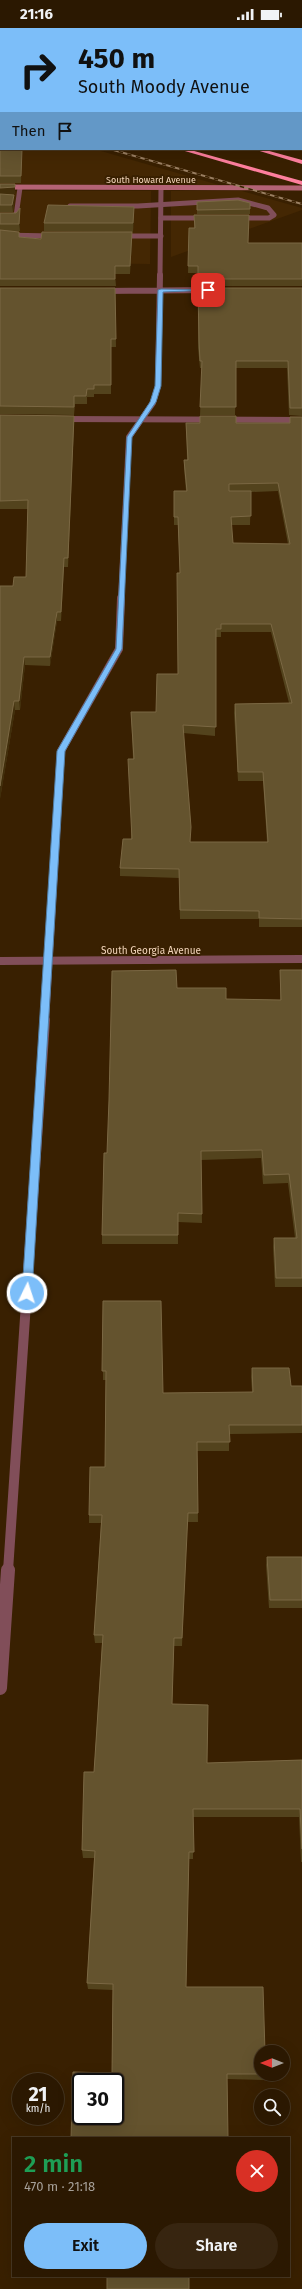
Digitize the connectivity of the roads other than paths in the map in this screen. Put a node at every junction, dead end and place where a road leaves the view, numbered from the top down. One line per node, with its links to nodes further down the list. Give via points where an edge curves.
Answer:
1 (184, 150): 4 (highway)
2 (260, 150): 3 (highway)
3 (302, 162)
4 (302, 183)
5 (0, 188): 6 (main road, South Howard Avenue)
6 (20, 188): 7 (main road, South Howard Avenue); 10 (street)
7 (161, 188): 8 (main road, South Howard Avenue); 11 (street)
8 (302, 188)
9 (12, 198): 10 (street)
10 (19, 198): 13 (street, via 16,216)
11 (161, 203): 12 (street, via 138,206); 14 (street); 16 (street, via 238,200 268,208 274,215 269,218)
12 (61, 206)
13 (0, 216)
14 (161, 218): 15 (street); 20 (street)
15 (212, 218)
16 (227, 218)
17 (0, 235): 18 (street)
18 (58, 236)
19 (114, 236): 20 (street)
20 (161, 236): 21 (street)
21 (161, 290): 22 (street); 23 (street); 25 (street, via 158,386 153,402)
22 (216, 290)
23 (92, 291)
24 (55, 419): 25 (street)
25 (142, 419): 26 (street); 29 (street, via 129,437 119,649 61,751)
26 (302, 420)
27 (302, 959): 29 (street, South Georgia Avenue)
28 (0, 961): 29 (street, South Georgia Avenue)
29 (49, 961): 30 (street)
30 (0, 1688)

